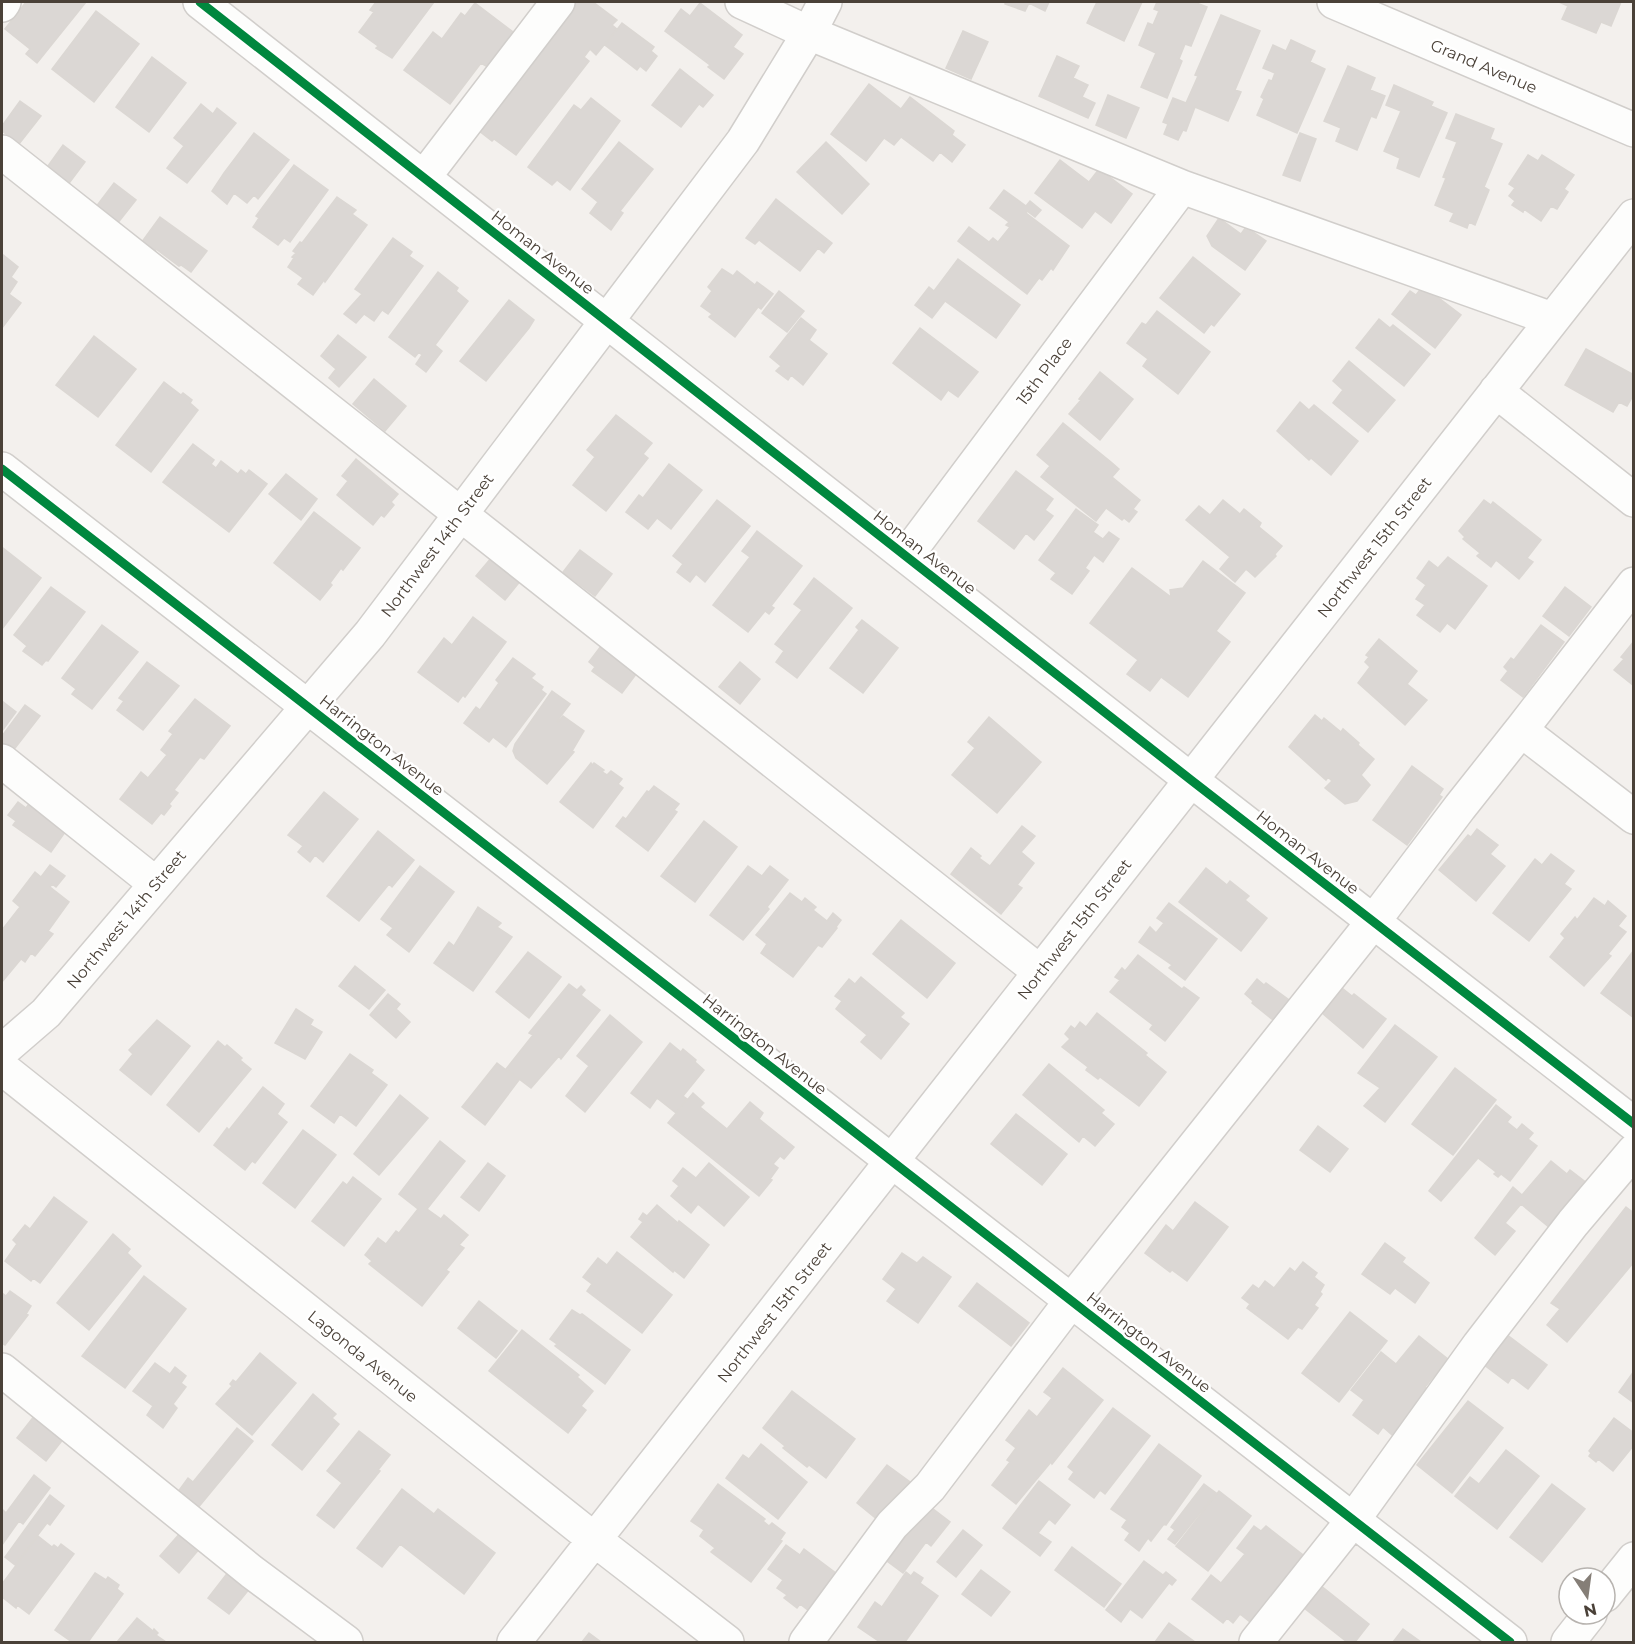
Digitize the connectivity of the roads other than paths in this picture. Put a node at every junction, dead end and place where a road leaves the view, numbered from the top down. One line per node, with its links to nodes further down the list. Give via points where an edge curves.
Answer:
1 (4, 2): 7 (street)
2 (200, 2): 11 (street, Homan Avenue)
3 (558, 2): 11 (street)
4 (742, 2): 8 (street)
5 (825, 2): 8 (street, Northwest 14th Street)
6 (1334, 2): 9 (street, Grand Avenue)
7 (2, 5)
8 (809, 33): 12 (street); 15 (street, Northwest 14th Street, via 743,141)
9 (1634, 129)
10 (2, 152): 19 (street)
11 (424, 177): 15 (street, Homan Avenue)
12 (1182, 187): 14 (street); 20 (street, 15th Place)
13 (1634, 216): 14 (street, Northwest 15th Street)
14 (1552, 319): 16 (street, Northwest 15th Street)
15 (606, 320): 19 (street, Northwest 14th Street); 20 (street, Homan Avenue)
16 (1496, 391): 18 (street); 25 (street, Northwest 15th Street)
17 (2, 469): 22 (street, Harrington Avenue)
18 (1634, 500)
19 (459, 515): 22 (street, Northwest 14th Street, via 370,634); 29 (street)
20 (906, 556): 25 (street, Homan Avenue)
21 (1634, 584): 23 (street)
22 (308, 706): 27 (street, Northwest 14th Street); 34 (street, Harrington Avenue)
23 (1521, 730): 26 (street); 28 (street)
24 (2, 762): 27 (street)
25 (1191, 780): 28 (street, Homan Avenue); 29 (street, Northwest 15th Street)
26 (1634, 817)
27 (156, 884): 30 (street, Northwest 14th Street, via 46,1013)
28 (1373, 922): 32 (street, Homan Avenue); 35 (street)
29 (1040, 972): 34 (street, Northwest 15th Street)
30 (2, 1051)
31 (2, 1068): 38 (street, Lagonda Avenue)
32 (1634, 1124)
33 (1634, 1151): 37 (street, via 1479,1345)
34 (892, 1161): 35 (street, Harrington Avenue); 38 (street, Northwest 15th Street)
35 (1071, 1301): 37 (street, Harrington Avenue); 45 (street, via 930,1487 892,1525)
36 (2, 1370): 42 (street, via 252,1572)
37 (1353, 1520): 46 (street); 47 (street, Harrington Avenue)
38 (595, 1540): 43 (street, Northwest 15th Street); 44 (street, Lagonda Avenue)
39 (1634, 1559): 40 (street)
40 (1617, 1580)
41 (1581, 1626): 48 (street)
42 (346, 1642)
43 (514, 1642)
44 (727, 1642)
45 (806, 1642)
46 (1256, 1642)
47 (1510, 1642)
48 (1568, 1642)

